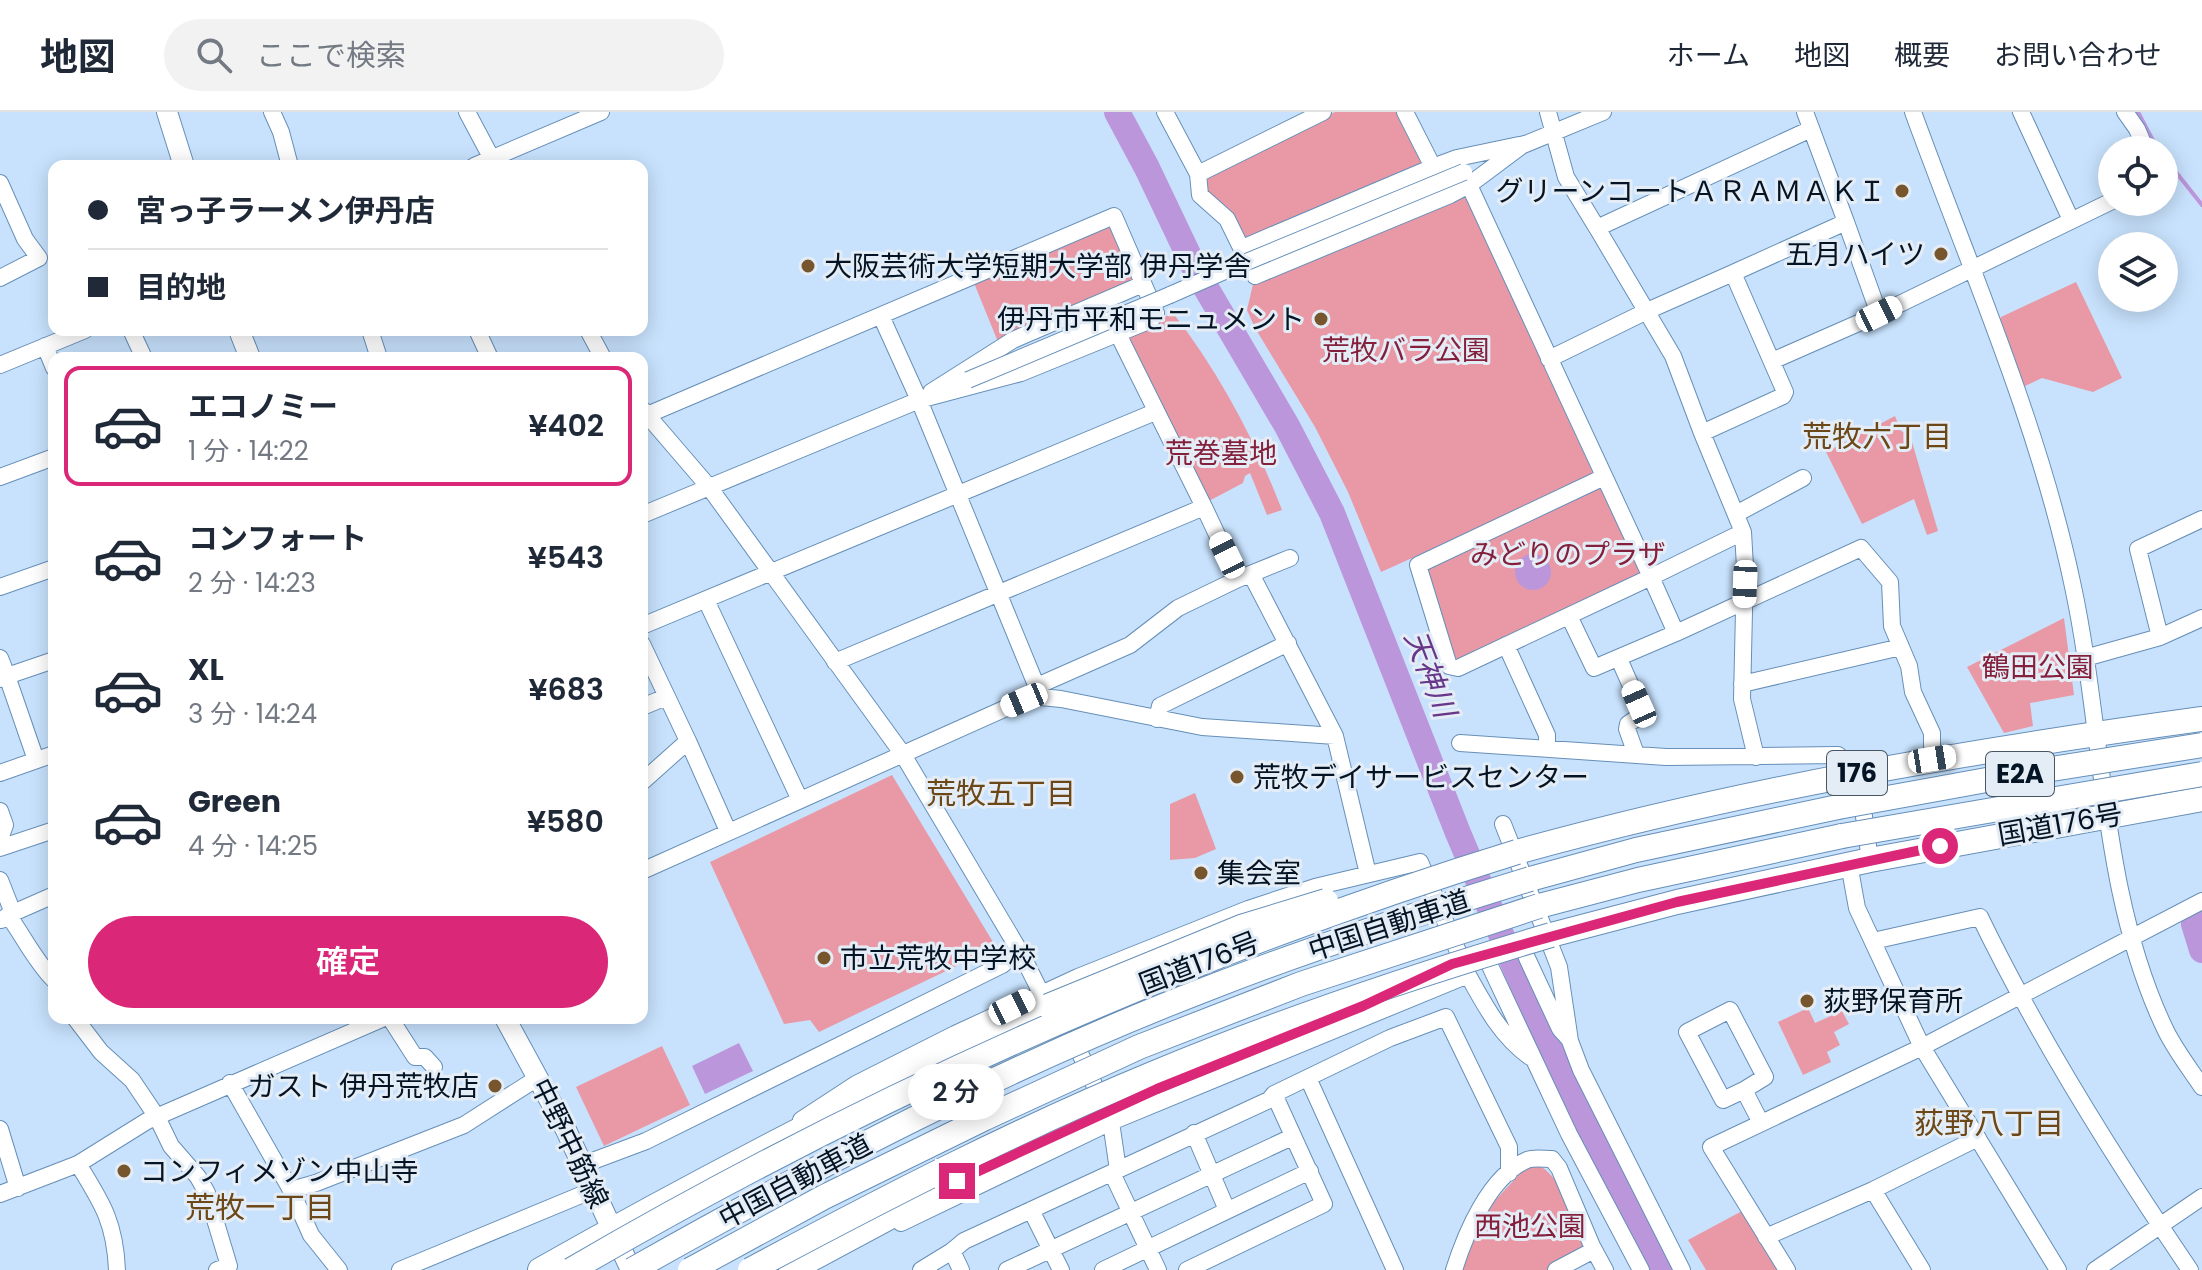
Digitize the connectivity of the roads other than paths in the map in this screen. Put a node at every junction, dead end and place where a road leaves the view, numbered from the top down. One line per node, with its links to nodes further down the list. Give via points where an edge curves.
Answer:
1 (167, 112): 18 (main road)
2 (272, 112): 19 (street)
3 (467, 112): 20 (street)
4 (601, 112): 21 (street)
5 (1165, 112): 23 (street)
6 (1323, 112): 23 (street)
7 (1405, 112): 22 (street)
8 (1548, 112): 15 (street)
9 (1603, 112): 15 (street)
10 (1805, 112): 14 (street)
11 (1913, 112): 32 (street)
12 (2021, 112): 27 (street)
13 (2125, 112): 16 (street)
14 (1811, 129): 28 (street); 29 (street)
15 (1552, 134): 17 (street); 29 (street, via 1566,177)
16 (2140, 136)
17 (1524, 144): 22 (street); 24 (street)
18 (182, 160)
19 (289, 160)
20 (494, 160)
21 (499, 160)
22 (1433, 167): 30 (street)
23 (1198, 174): 30 (street, via 1200,195 1227,219)
24 (1466, 178): 30 (street, via 1255,276); 43 (street); 46 (street, bridge, via 1227,270)
25 (0, 183): 31 (street, via 13,200 25,239)
26 (2098, 207): 27 (street)
27 (2071, 220): 32 (street)
28 (1846, 222): 33 (street); 37 (street)
29 (1597, 228): 36 (street)
30 (1242, 248)
31 (46, 255): 34 (street)
32 (1971, 269): 37 (street); 81 (street, via 2030,429 2073,583)
33 (1733, 273): 36 (street); 44 (street)
34 (0, 278)
35 (1143, 284): 38 (street, via 1114,216); 39 (street, via 1156,313); 46 (street, via 1013,340)
36 (1647, 311): 43 (street); 50 (street, via 1673,356)
37 (1879, 314): 44 (street)
38 (881, 316): 46 (street); 47 (street)
39 (1118, 334): 46 (street, via 1021,373); 48 (street)
40 (70, 336): 41 (street)
41 (45, 346): 42 (street); 45 (street)
42 (48, 353)
43 (1549, 359): 53 (street)
44 (1772, 361): 50 (street, via 1783,396)
45 (0, 365)
46 (919, 400): 55 (street); 56 (street)
47 (648, 411)
48 (1155, 412): 56 (street); 57 (street)
49 (648, 416): 55 (street)
50 (1702, 433): 59 (street)
51 (48, 459): 52 (street)
52 (0, 477)
53 (1604, 477): 66 (street); 77 (street, via 1418,565 1449,666 1458,668)
54 (1803, 478): 59 (street)
55 (709, 487): 58 (street); 64 (street)
56 (956, 495): 64 (street); 68 (street)
57 (1204, 507): 65 (street); 68 (street)
58 (648, 512)
59 (1736, 514): 61 (street)
60 (2202, 519): 75 (street, via 2138,549)
61 (1743, 532): 66 (street); 70 (street)
62 (1290, 558): 65 (street)
63 (48, 570): 67 (street)
64 (770, 573): 69 (street); 84 (street)
65 (1245, 576): 76 (street); 87 (street, via 1178,608 1130,645)
66 (1651, 577): 71 (street); 74 (street)
67 (0, 587)
68 (998, 594): 84 (street); 87 (street)
69 (706, 600): 73 (street); 109 (street)
70 (1744, 601): 74 (street); 78 (street, via 1861,548 1890,582 1892,626); 86 (street)
71 (1569, 616): 77 (street); 82 (street, via 1594,668)
72 (2202, 618): 75 (street)
73 (648, 624)
74 (1676, 633): 82 (street)
75 (2160, 637): 81 (street)
76 (1288, 643): 90 (street, via 1160,706); 93 (street)
77 (1506, 645): 97 (street, via 1547,735)
78 (1901, 647): 86 (street); 102 (street, via 1932,733)
79 (648, 657): 88 (street)
80 (0, 658): 85 (street)
81 (2085, 658): 92 (street)
82 (1619, 659): 99 (street, via 1641,715 1627,729)
83 (48, 662): 85 (street)
84 (835, 662): 98 (street)
85 (3, 678): 103 (street)
86 (1742, 684): 101 (street)
87 (1039, 692): 90 (street); 98 (street)
88 (666, 697): 89 (street); 94 (street)
89 (648, 704)
90 (1157, 719): 93 (street)
91 (2202, 719): 92 (highway, 国道176号 / 176)
92 (2096, 734): 102 (highway, 国道176号 / 176); 111 (street)
93 (1335, 736): 119 (street)
94 (688, 741): 107 (street); 113 (street)
95 (1460, 743): 97 (street)
96 (2202, 745): 185 (highway, 中国自動車道 / E2A, bridge, via 1838,807 1636,850 1305,952 1127,1021 893,1130)
97 (1547, 748): 99 (street)
98 (902, 753): 109 (street); 127 (street)
99 (1636, 754): 101 (street)
100 (48, 756): 103 (street)
101 (1756, 757): 105 (street, via 1838,755)
102 (1932, 759): 105 (highway, 国道176号 / 176)
103 (36, 760): 104 (street)
104 (0, 773)
105 (1858, 773): 117 (street); 120 (highway, 国道176号 / 176, bridge, via 1626,822)
106 (2202, 774): 186 (highway, 中国自動車道 / E2A, bridge, via 1842,836 1638,880 1539,906 1301,984 1139,1047 824,1197)
107 (648, 777)
108 (2202, 799): 111 (highway, 国道176号)
109 (800, 800): 113 (street)
110 (0, 811): 115 (street, via 5,825)
111 (2109, 816): 117 (highway, 国道176号); 125 (street)
112 (1503, 824): 138 (street, via 1559,967)
113 (728, 831): 118 (street)
114 (48, 832): 116 (street)
115 (0, 839)
116 (0, 848)
117 (1860, 862): 126 (street, via 1857,908); 130 (highway, 国道176号, bridge, via 1551,935)
118 (648, 868)
119 (1368, 874): 130 (street, via 1420,862); 133 (street, via 1248,909)
120 (1440, 875): 133 (highway, bridge, via 1285,912); 184 (highway, 国道176号 / 176, bridge, via 1116,995 961,1065 806,1141)
121 (0, 880): 124 (street)
122 (48, 898): 124 (street)
123 (2202, 901): 125 (street)
124 (7, 916): 131 (street)
125 (2132, 938): 132 (street); 145 (street, via 2168,1035)
126 (1873, 941): 132 (street, via 1980,917); 139 (street)
127 (1020, 950): 133 (street); 158 (street, via 1002,965 646,1141)
128 (1527, 958): 138 (street)
129 (1491, 968): 140 (street)
130 (1460, 970): 140 (street, via 1491,1018); 149 (highway, bridge, via 1157,1089); 187 (highway, 国道176号, bridge, via 1310,1012 1150,1074)
131 (48, 974)
132 (2018, 995): 139 (street); 172 (street)
133 (1047, 996): 149 (street); 173 (highway)
134 (80, 1024): 148 (street, via 132,1080)
135 (362, 1024): 144 (street)
136 (391, 1024): 141 (street, via 415,1057 425,1057)
137 (508, 1024): 142 (main road, 中野中筋線)
138 (1570, 1041): 201 (street)
139 (1922, 1047): 150 (street); 155 (street)
140 (1535, 1061): 153 (street)
141 (434, 1067)
142 (539, 1077): 158 (main road, 中野中筋線); 164 (street, via 464,1125)
143 (1308, 1078): 147 (street); 161 (street, via 1446,1017 1509,1147); 196 (street)
144 (230, 1083): 148 (street); 164 (street)
145 (2202, 1087)
146 (1744, 1090): 146 (street, via 1723,1100 1687,1032 1730,1010 1765,1077); 150 (street)
147 (1274, 1094): 152 (street); 154 (street)
148 (157, 1117): 157 (street); 180 (street, via 171,1146 207,1193 229,1266)
149 (1103, 1120): 159 (street); 188 (highway, via 957,1181)
150 (1761, 1123): 174 (street, via 1711,1147)
151 (0, 1129): 163 (street)
152 (1194, 1133): 159 (street); 162 (street)
153 (1569, 1134): 156 (street); 200 (street)
154 (1292, 1137): 160 (street); 162 (street)
155 (1978, 1138): 166 (street); 204 (street)
156 (1552, 1159): 161 (street, via 1528,1159); 177 (street)
157 (78, 1164): 163 (street); 179 (street, via 111,1220)
158 (582, 1165): 165 (main road, 中野中筋線)
159 (1115, 1171): 169 (street); 171 (street)
160 (1310, 1171): 170 (street); 195 (street, via 1324,1204)
161 (1509, 1173): 197 (street, via 1475,1215)
162 (1211, 1174): 170 (street); 171 (street)
163 (18, 1188): 167 (street)
164 (291, 1190): 181 (street, via 311,1235)
165 (593, 1190): 173 (main road, 中野中筋線); 182 (street)
166 (1873, 1190): 174 (street); 203 (street)
167 (0, 1194)
168 (2202, 1197): 172 (street)
169 (1031, 1210): 175 (street); 178 (street)
170 (1227, 1210): 176 (street)
171 (1132, 1211): 175 (street); 176 (street)
172 (2160, 1226): 205 (street); 206 (street)
173 (612, 1229): 183 (highway); 185 (main road, 中野中筋線)
174 (1766, 1237): 202 (street)
175 (1050, 1249): 191 (street); 192 (street)
176 (1149, 1249): 193 (street); 194 (street)
177 (1594, 1250): 198 (street); 199 (street)
178 (952, 1251): 189 (street); 190 (street)
179 (117, 1270)
180 (217, 1270)
181 (339, 1270)
182 (400, 1270)
183 (540, 1270)
184 (571, 1270)
185 (632, 1270)
186 (690, 1270)
187 (750, 1270)
188 (791, 1270)
189 (921, 1270)
190 (961, 1270)
191 (1007, 1270)
192 (1061, 1270)
193 (1103, 1270)
194 (1158, 1270)
195 (1187, 1270)
196 (1395, 1270)
197 (1454, 1270)
198 (1556, 1270)
199 (1605, 1270)
200 (1641, 1270)
201 (1682, 1270)
202 (1787, 1270)
203 (1922, 1270)
204 (2058, 1270)
205 (2095, 1270)
206 (2190, 1270)

